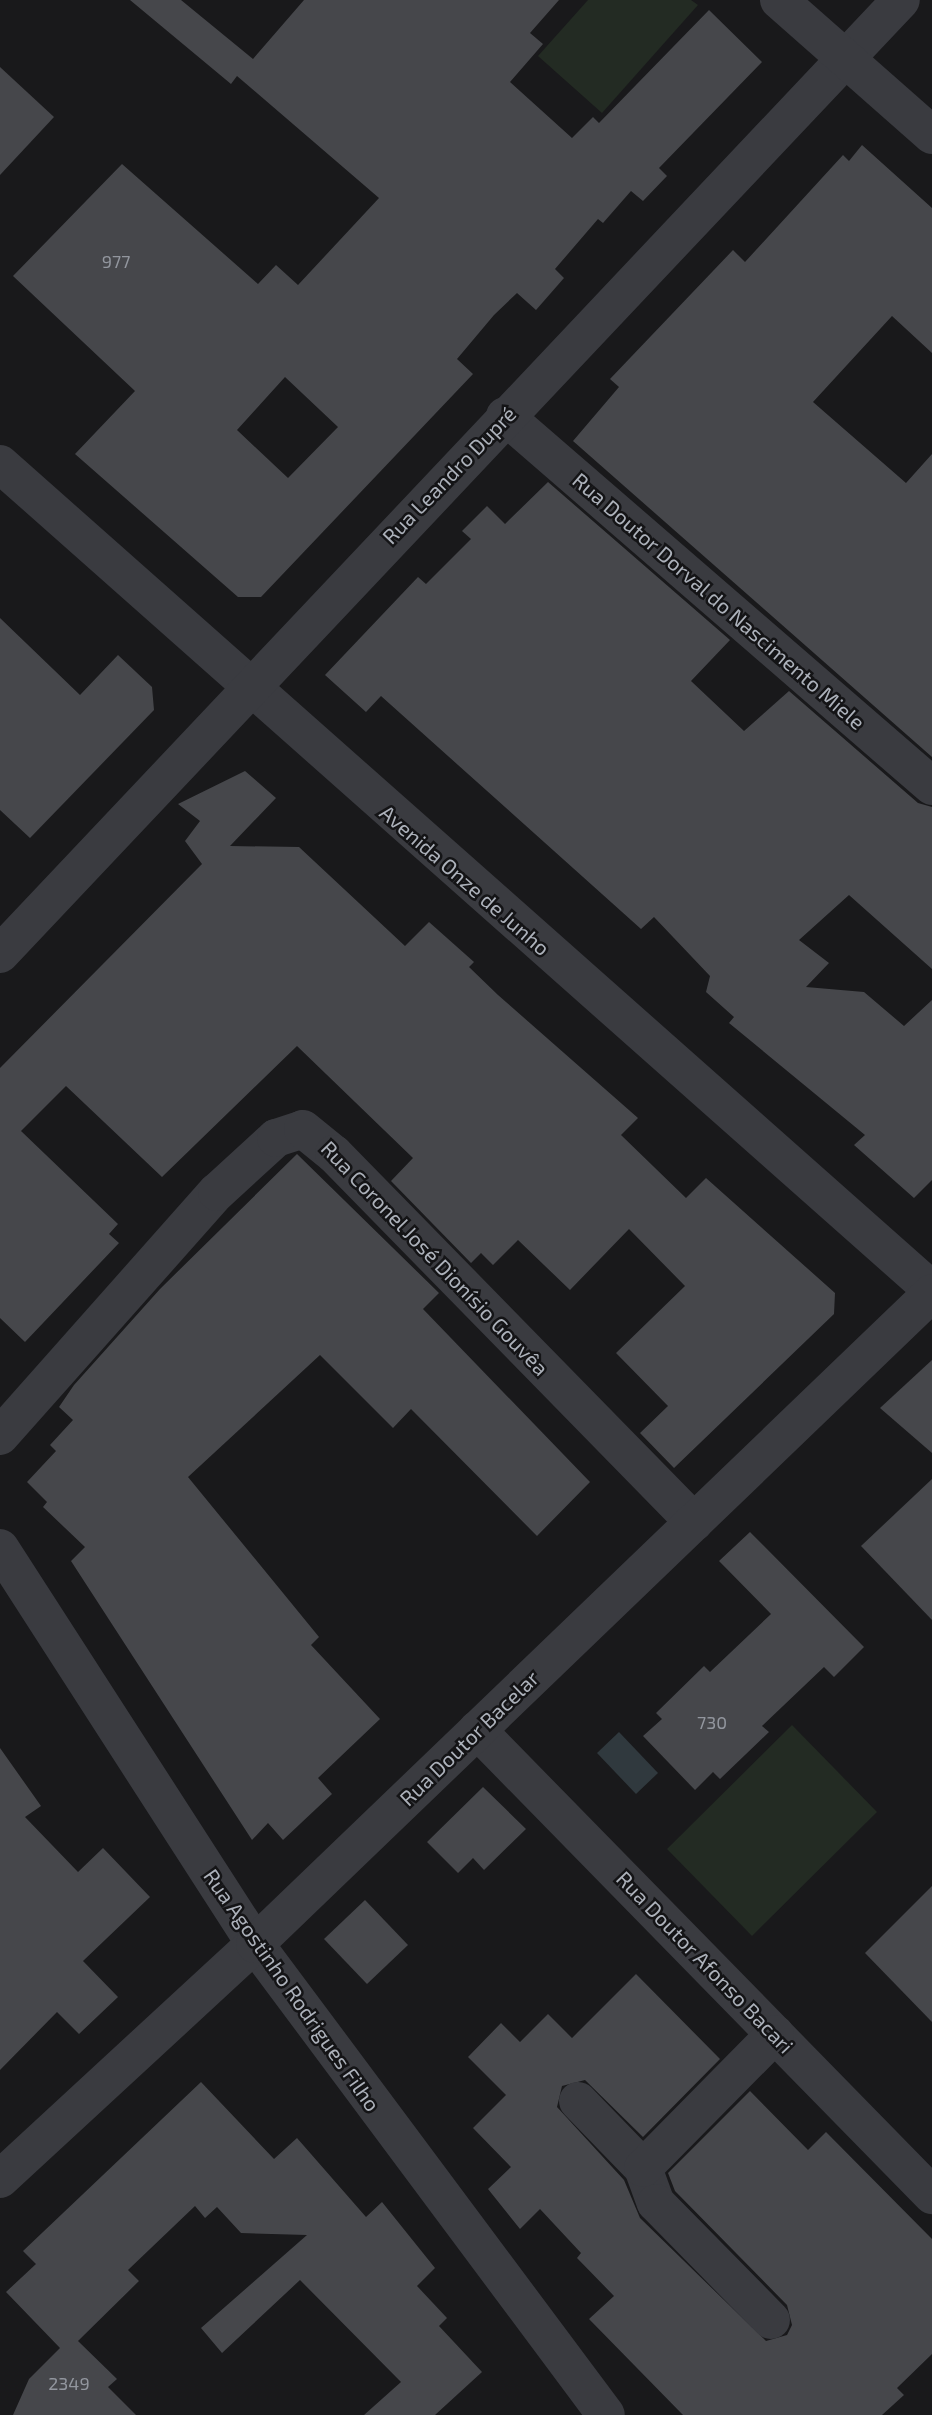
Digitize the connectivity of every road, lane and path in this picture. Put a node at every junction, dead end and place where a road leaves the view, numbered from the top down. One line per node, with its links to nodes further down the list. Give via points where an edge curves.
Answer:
1 (779, 0): 3 (street)
2 (901, 0): 3 (street, Rua Leandro Dupré)
3 (845, 58): 4 (street); 5 (street, Rua Leandro Dupré)
4 (932, 135)
5 (505, 416): 7 (street, Rua Leandro Dupré); 8 (street, Rua Doutor Dorval do Nascimento Miele)
6 (0, 464): 7 (street, Avenida Onze de Junho)
7 (250, 687): 9 (street, Rua Leandro Dupré); 10 (street, Avenida Onze de Junho, via 732,1116 897,1255)
8 (932, 786)
9 (0, 954)
10 (929, 1299): 12 (street, Rua Doutor Bacelar)
11 (0, 1436): 12 (street, Rua Coronel José Dionísio Gouvêa, via 217,1192 276,1138 303,1129 334,1154)
12 (694, 1522): 14 (street, Rua Doutor Bacelar)
13 (0, 1548): 15 (street, Rua Agostinho Rodrigues Filho)
14 (477, 1730): 15 (street, Rua Doutor Bacelar); 16 (street, Rua Doutor Afonso Bacari)
15 (255, 1944): 19 (street, Rua Doutor Bacelar); 22 (street, Rua Agostinho Rodrigues Filho)
16 (775, 2034): 18 (street); 20 (street, Rua Doutor Afonso Bacari)
17 (578, 2101): 18 (street)
18 (643, 2168): 21 (street, via 656,2203)
19 (0, 2179)
20 (932, 2195)
21 (771, 2320)
22 (606, 2415)

